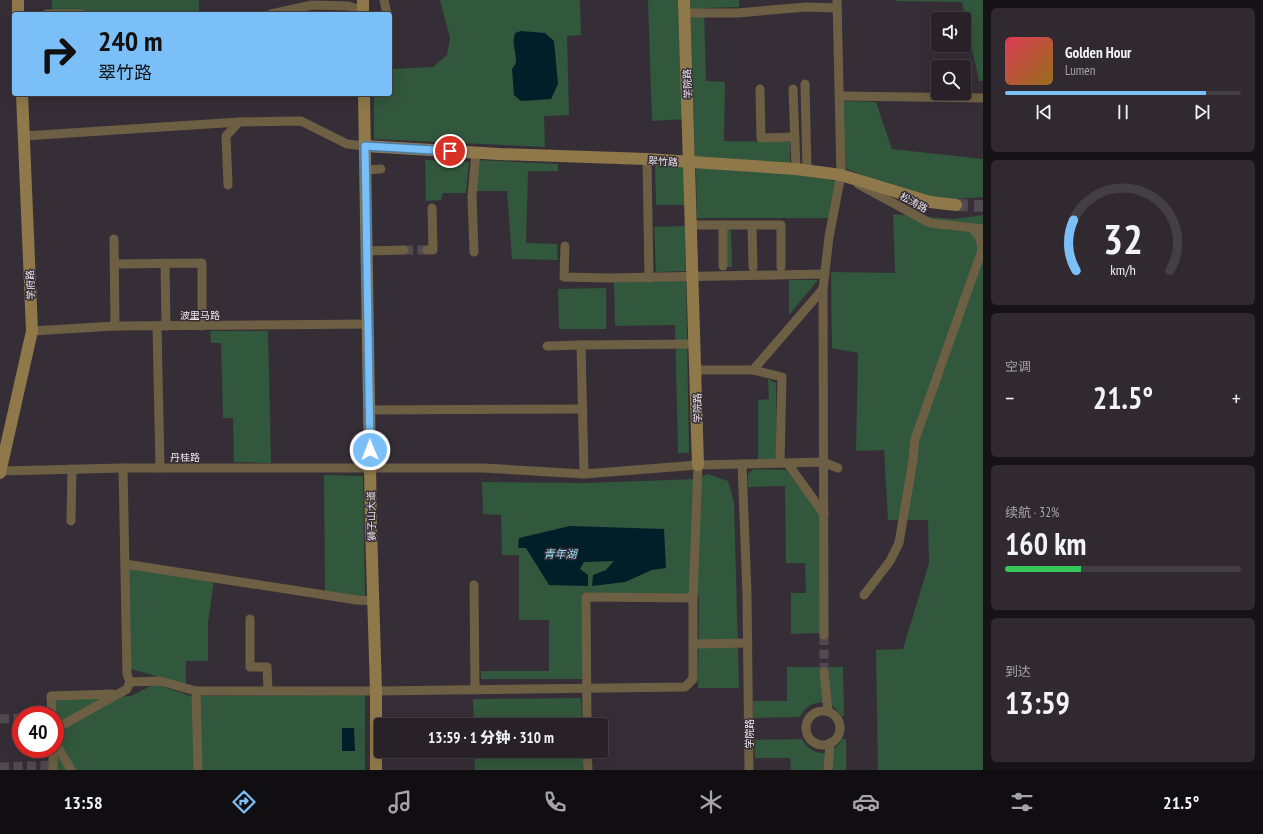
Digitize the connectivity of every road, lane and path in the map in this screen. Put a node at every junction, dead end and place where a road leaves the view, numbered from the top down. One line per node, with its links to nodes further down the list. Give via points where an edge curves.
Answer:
1 (18, 0): 8 (street)
2 (384, 0): 10 (street)
3 (684, 0): 11 (street, 学院路)
4 (775, 4): 5 (street); 11 (street, via 737,13)
5 (806, 4): 6 (street)
6 (837, 4): 17 (street)
7 (363, 8): 9 (street, via 312,5)
8 (18, 12)
9 (280, 12)
10 (387, 12)
11 (685, 13): 25 (street, 学院路)
12 (805, 84): 27 (street)
13 (760, 89): 21 (street, via 761,138)
14 (793, 89): 21 (street)
15 (22, 96): 20 (street, 学府路)
16 (364, 96): 22 (street, 狮子山大道)
17 (840, 96): 18 (street); 29 (street)
18 (983, 98)
19 (239, 122): 20 (street); 22 (street, via 301,121 347,144); 30 (street, via 226,136)
20 (24, 136): 57 (street, 学府路)
21 (795, 137): 27 (street)
22 (365, 146): 23 (street, 翠竹路); 28 (street, 狮子山大道)
23 (476, 152): 24 (street, 翠竹路); 43 (street, via 472,197)
24 (647, 160): 25 (street, 翠竹路); 51 (street)
25 (689, 162): 27 (street, 翠竹路); 33 (street, 学院路)
26 (381, 169): 28 (street)
27 (802, 169): 29 (street, 翠竹路)
28 (365, 170): 42 (street, 狮子山大道)
29 (841, 175): 31 (street, 翠竹路, via 930,202); 36 (street, 松涛路, via 930,223); 49 (street)
30 (228, 185)
31 (956, 205)
32 (432, 208): 41 (street, via 433,250)
33 (691, 225): 34 (street); 50 (street, 学院路)
34 (723, 225): 35 (street); 46 (street)
35 (752, 225): 47 (street); 48 (street, via 781,225)
36 (972, 228): 37 (street, 松涛路); 80 (street, via 980,238 982,250 915,439 899,543 890,561)
37 (983, 229)
38 (114, 239): 45 (street)
39 (565, 246): 51 (street, via 564,277)
40 (404, 250): 42 (street)
41 (427, 250)
42 (367, 251): 53 (street, 狮子山大道)
43 (474, 252)
44 (165, 263): 45 (street); 55 (street); 56 (street, via 202,263)
45 (114, 264): 54 (street)
46 (724, 266)
47 (753, 267)
48 (782, 267)
49 (825, 274): 50 (street); 52 (street)
50 (693, 276): 51 (street); 58 (street, 学院路)
51 (648, 278)
52 (823, 289): 62 (street); 65 (street)
53 (368, 324): 56 (street, 波里马路); 64 (street, 狮子山大道)
54 (115, 326): 55 (street, 波里马路); 57 (street, 波里马路)
55 (162, 326): 56 (street, 波里马路); 70 (street)
56 (202, 326)
57 (32, 330): 74 (street, 学府路)
58 (695, 344): 59 (street); 61 (street, 学院路)
59 (581, 345): 60 (street); 63 (street)
60 (547, 346)
61 (696, 370): 62 (street); 68 (street, 学院路)
62 (753, 370): 66 (street, via 782,377)
63 (583, 409): 64 (street); 75 (street)
64 (369, 410): 71 (street, 狮子山大道)
65 (823, 462): 66 (street); 72 (street); 76 (street)
66 (784, 463): 67 (street); 76 (street)
67 (742, 464): 68 (street); 85 (street, 学院路)
68 (698, 465): 75 (street, 丹桂路); 81 (street)
69 (123, 468): 70 (street, 丹桂路); 73 (street, 丹桂路); 78 (street)
70 (160, 468): 71 (street, 丹桂路)
71 (370, 468): 75 (street, 丹桂路, via 483,468); 82 (street, 狮子山大道)
72 (838, 468)
73 (72, 469): 74 (street, 丹桂路); 77 (street)
74 (0, 472)
75 (584, 474)
76 (824, 514): 84 (street)
77 (71, 521)
78 (125, 564): 82 (street); 88 (street, via 127,674)
79 (474, 585): 90 (street)
80 (864, 595)
81 (693, 598): 86 (street); 89 (street, via 586,597)
82 (374, 601): 93 (street, 狮子山大道)
83 (250, 619): 92 (street, via 250,667 267,667)
84 (824, 635)
85 (748, 643): 86 (street); 108 (street, 学院路)
86 (693, 644): 89 (street, via 693,679 685,687)
87 (824, 672): 96 (street)
88 (130, 682): 91 (street, via 160,681); 94 (street, via 127,689)
89 (587, 688): 90 (street); 97 (street)
90 (475, 690): 93 (street)
91 (196, 691): 92 (street); 105 (street)
92 (268, 691): 93 (street)
93 (376, 691): 106 (street, 狮子山大道)
94 (114, 694): 95 (street, via 51,696); 98 (street)
95 (52, 706)
96 (828, 712): 99 (street, via 833,714 839,724 838,735); 99 (street, via 818,711 813,714 806,723 806,728 814,742)
97 (587, 718)
98 (64, 724)
99 (830, 743): 109 (street)
100 (53, 758): 103 (street)
101 (64, 758): 104 (street)
102 (588, 758): 107 (street)
103 (53, 770)
104 (71, 770)
105 (198, 770)
106 (376, 770)
107 (588, 770)
108 (749, 770)
109 (828, 770)

